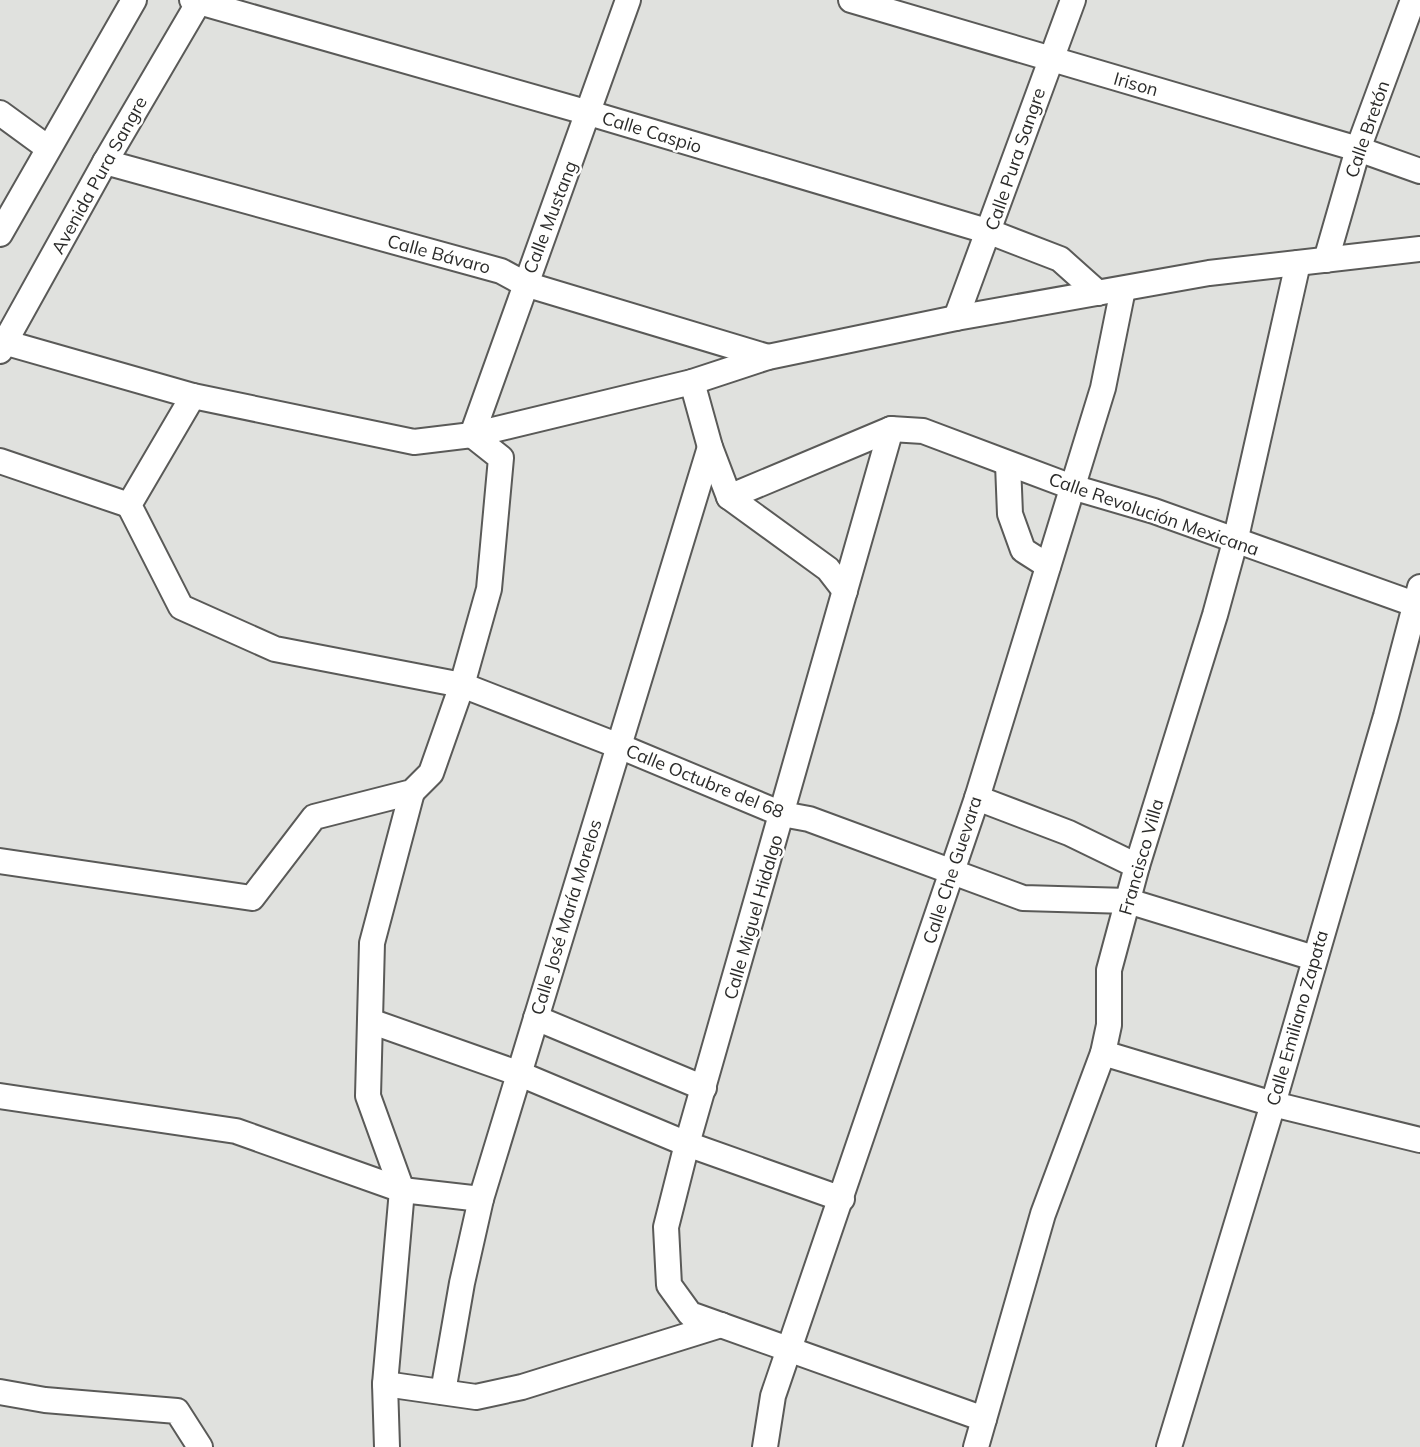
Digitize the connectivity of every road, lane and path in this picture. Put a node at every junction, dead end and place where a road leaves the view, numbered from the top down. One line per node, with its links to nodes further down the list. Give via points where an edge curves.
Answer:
1 (134, 0): 11 (street)
2 (192, 0): 3 (street, Calle Caspio)
3 (200, 0): 10 (street, Calle Caspio); 13 (street, Avenida Pura Sangre)
4 (628, 0): 10 (street, Calle Mustang)
5 (851, 0): 8 (street, Irison)
6 (1073, 0): 8 (street, Calle Pura Sangre)
7 (1413, 0): 12 (street, Calle Bretón)
8 (1049, 59): 12 (street, Irison); 15 (street, Calle Pura Sangre)
9 (0, 113): 11 (street)
10 (589, 113): 15 (street, Calle Caspio); 20 (street, Calle Mustang)
11 (48, 148): 16 (street)
12 (1358, 149): 14 (street, Irison); 18 (street, Calle Bretón)
13 (105, 162): 20 (street, Calle Bávaro, via 501,271); 24 (street, Avenida Pura Sangre)
14 (1420, 171)
15 (990, 232): 22 (street, Calle Caspio, via 1060,259); 23 (street, Calle Pura Sangre)
16 (0, 234)
17 (1420, 249): 18 (street)
18 (1326, 260): 19 (street)
19 (1298, 264): 21 (street, via 1209,273); 36 (street, Francisco Villa)
20 (525, 284): 25 (street, Calle Bávaro); 29 (street, Calle Mustang)
21 (1123, 289): 22 (street); 33 (street, Calle Che Guevara, via 1103,388)
22 (1098, 293): 23 (street)
23 (956, 318): 25 (street)
24 (2, 345): 27 (street)
25 (768, 357): 26 (street)
26 (692, 382): 29 (street); 30 (street)
27 (193, 396): 29 (street, via 414,442); 35 (street)
28 (891, 429): 32 (street, Calle Revolución Mexicana, via 923,431); 34 (street); 38 (street, Calle Miguel Hidalgo)
29 (472, 435): 40 (street, via 501,458 489,589)
30 (710, 447): 34 (street); 41 (street, Calle José María Morelos)
31 (0, 461): 35 (street)
32 (1008, 464): 33 (street, Calle Revolución Mexicana); 37 (street, via 1010,514 1023,550)
33 (1072, 487): 36 (street, Calle Revolución Mexicana); 37 (street, Calle Che Guevara)
34 (729, 496): 38 (street, via 828,569)
35 (129, 505): 40 (street, Calle Octubre del 68, via 181,607 275,649)
36 (1235, 542): 39 (street, Calle Revolución Mexicana); 46 (street, Francisco Villa)
37 (1048, 566): 43 (street, Calle Che Guevara)
38 (845, 591): 44 (street, Calle Miguel Hidalgo)
39 (1418, 596): 49 (street, Calle Emiliano Zapata)
40 (461, 685): 41 (street, Calle Octubre del 68); 42 (street, via 431,774)
41 (619, 746): 44 (street, Calle Octubre del 68); 50 (street, Calle José María Morelos)
42 (412, 793): 45 (street, via 314,817 252,898); 51 (street, via 372,943)
43 (977, 798): 46 (street, via 1069,833); 47 (street, Calle Che Guevara)
44 (782, 814): 47 (street, Calle Octubre del 68, via 809,819); 54 (street, Calle Miguel Hidalgo)
45 (0, 861)
46 (1137, 866): 48 (street, Francisco Villa)
47 (952, 873): 48 (street, Calle Octubre del 68, via 1023,898); 61 (street, Calle Che Guevara)
48 (1128, 901): 49 (street, Calle Octubre del 68); 52 (street, Francisco Villa, via 1109,970 1109,1025)
49 (1314, 958): 56 (street, Calle Emiliano Zapata)
50 (536, 1018): 53 (street, Calle José María Morelos); 54 (street)
51 (370, 1021): 53 (street); 59 (street, via 368,1096)
52 (1103, 1053): 56 (street); 67 (street, Francisco Villa, via 1043,1214)
53 (520, 1074): 58 (street); 60 (street, Calle José María Morelos)
54 (704, 1088): 58 (street, Calle Miguel Hidalgo)
55 (0, 1096): 59 (street, via 236,1131)
56 (1273, 1104): 57 (street); 72 (street, Calle Emiliano Zapata)
57 (1420, 1140)
58 (687, 1144): 61 (street); 62 (street, Calle Miguel Hidalgo, via 666,1227 669,1285 690,1314)
59 (402, 1190): 60 (street); 64 (street)
60 (481, 1199): 66 (street, Calle José María Morelos)
61 (842, 1199): 63 (street, Calle Che Guevara)
62 (721, 1325): 63 (street); 66 (street, via 522,1387 475,1397)
63 (789, 1349): 67 (street); 70 (street, Calle Che Guevara, via 773,1396)
64 (385, 1384): 66 (street); 69 (street)
65 (0, 1392): 68 (street, via 177,1411)
66 (443, 1392)
67 (984, 1419): 71 (street, Francisco Villa)
68 (200, 1447)
69 (387, 1447)
70 (765, 1447)
71 (976, 1447)
72 (1169, 1447)

